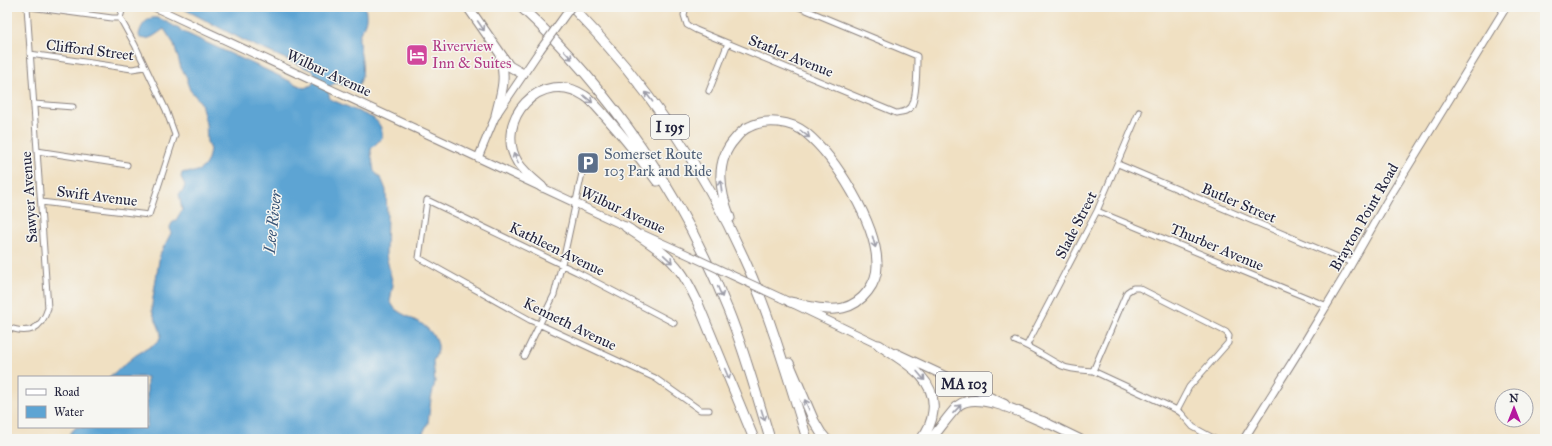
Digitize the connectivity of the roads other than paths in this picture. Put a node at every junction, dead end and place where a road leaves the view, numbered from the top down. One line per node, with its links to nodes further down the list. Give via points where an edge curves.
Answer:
1 (27, 7): 14 (street, Sawyer Avenue)
2 (30, 7): 11 (street)
3 (123, 7): 11 (street)
4 (154, 7): 23 (main road, Wilbur Avenue / MA 103)
5 (468, 7): 13 (highway, one-way to 13)
6 (521, 7): 32 (highway, I 195, one-way to 32, via 565,51 608,102 648,156)
7 (571, 7): 16 (main road, bridge); 34 (highway, I 195, one-way to 7, via 710,191 667,122 622,63)
8 (686, 7): 12 (street, Statler Avenue, via 685,20 690,27)
9 (799, 7): 12 (street, Statler Avenue, via 917,56 912,105 904,111 896,112)
10 (1506, 7): 35 (main road, Brayton Point Road, via 1390,194)
11 (120, 18): 15 (street)
12 (728, 43): 17 (street)
13 (494, 46): 16 (highway, via 509,66); 21 (highway, via 501,59 504,74)
14 (30, 54): 15 (street, Clifford Street, via 132,69); 18 (street, Sawyer Avenue)
15 (146, 67): 29 (street, Swift Avenue, via 176,135 149,214)
16 (523, 74): 21 (main road)
17 (709, 91)
18 (34, 104): 19 (street); 22 (street, Sawyer Avenue)
19 (73, 107)
20 (1139, 112): 25 (street, Slade Street)
21 (496, 114): 23 (main road)
22 (37, 152): 26 (street); 29 (street, Sawyer Avenue)
23 (478, 158): 27 (main road, Wilbur Avenue / MA 103)
24 (584, 164): 30 (street)
25 (1118, 164): 31 (street, Slade Street); 35 (street, Butler Street)
26 (127, 165)
27 (542, 187): 30 (main road, Wilbur Avenue / MA 103); 32 (highway, one-way to 32, via 518,163 512,146 512,130 518,112 531,96 549,89 566,89 584,95 595,104 632,148)
28 (427, 200): 36 (street, Kathleen Avenue); 41 (street, Kenneth Avenue, via 419,258)
29 (41, 202): 42 (street, Sawyer Avenue, via 48,308 41,324 31,330)
30 (576, 204): 33 (main road, Wilbur Avenue / MA 103); 36 (street)
31 (1097, 211): 38 (street, Thurber Avenue); 45 (street, Slade Street)
32 (685, 219): 52 (highway, I 195, one-way to 52, via 728,310)
33 (626, 227): 37 (main road, Wilbur Avenue / MA 103, bridge); 51 (highway, one-way to 51, via 656,248 680,270 696,301)
34 (746, 263): 37 (highway, one-way to 37, via 723,197 720,174 723,158 730,144 748,127 767,122 788,123 814,140 830,158 851,190 874,242 878,264 869,289 850,306 823,309); 39 (highway, I 195)
35 (1352, 263): 38 (main road, Brayton Point Road)
36 (562, 265): 40 (street, Kathleen Avenue); 41 (street, via 554,295)
37 (785, 300): 44 (main road, Wilbur Avenue / MA 103)
38 (1327, 306): 59 (main road, Brayton Point Road)
39 (769, 319): 53 (highway, I 195); 54 (highway, one-way to 39, via 814,421)
40 (674, 323)
41 (540, 324): 46 (street); 48 (street, Kenneth Avenue, via 654,378 700,410)
42 (7, 327)
43 (1015, 340): 45 (street)
44 (879, 345): 50 (main road, Wilbur Avenue / MA 103); 55 (highway, one-way to 55, via 917,371 930,388 933,397 932,417)
45 (1027, 346): 47 (street, via 1062,366)
46 (524, 356)
47 (1092, 371): 49 (street); 49 (street, via 1128,292 1133,288 1139,288 1226,332 1229,336 1228,343 1189,387)
48 (709, 410)
49 (1177, 410): 58 (street, via 1193,427)
50 (1048, 424): 56 (highway, one-way to 50, via 960,405 968,401 995,403); 57 (main road, Wilbur Avenue / MA 103)
51 (754, 439)
52 (770, 439)
53 (807, 439)
54 (826, 439)
55 (921, 439)
56 (932, 439)
57 (1080, 439)
58 (1215, 439)
59 (1244, 439)

